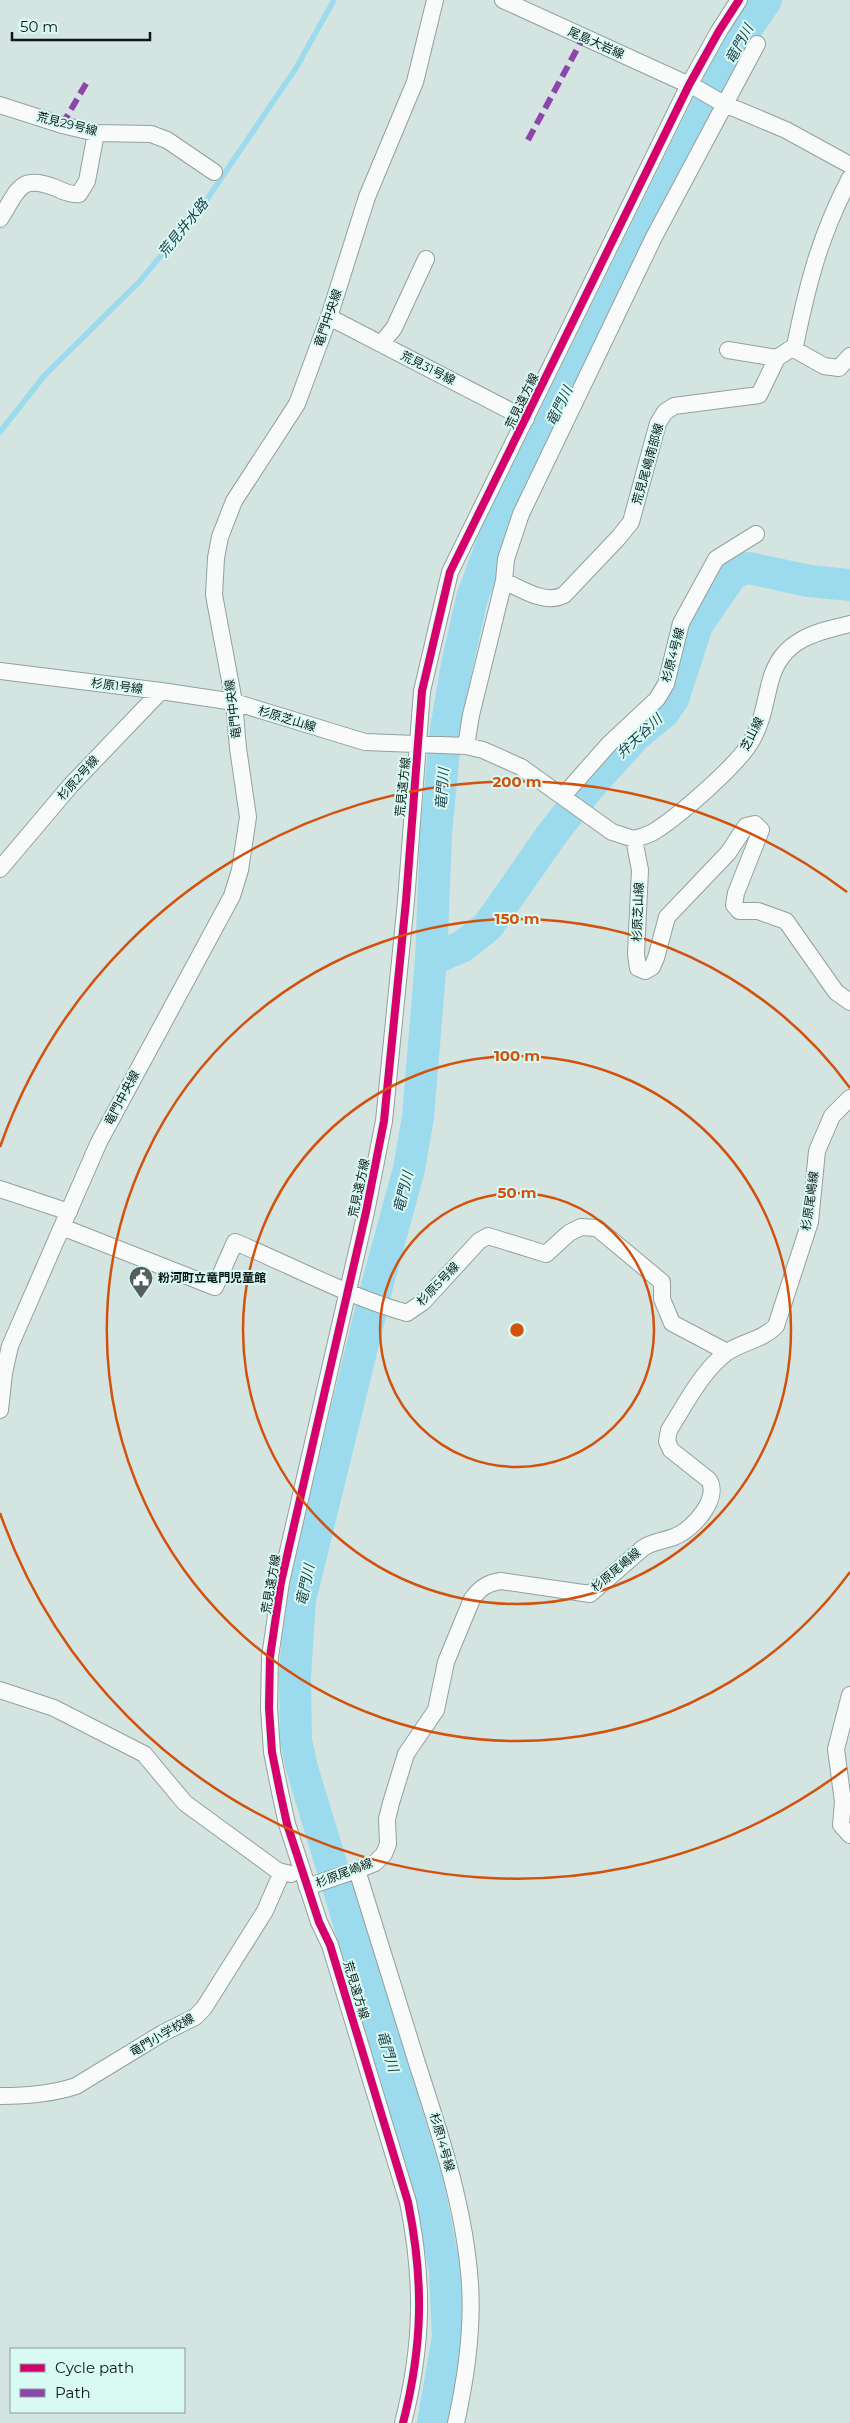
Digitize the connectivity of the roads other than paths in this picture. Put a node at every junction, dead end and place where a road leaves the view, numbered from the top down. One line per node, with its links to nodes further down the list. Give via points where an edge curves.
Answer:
1 (435, 0): 14 (street, 竜門中央線, via 415,82 366,197)
2 (503, 0): 5 (street, 尾島大岩線)
3 (739, 0): 5 (street, 荒見遠方線)
4 (757, 44): 6 (street)
5 (694, 87): 6 (street, 尾島大岩線); 20 (street, 荒見遠方線)
6 (724, 103): 9 (street, 尾島大岩線, via 786,130); 22 (street, via 654,237 521,514 506,559)
7 (0, 105): 8 (street, 荒見29号線)
8 (96, 133): 10 (street, 荒見29号線, via 151,134 167,140); 12 (street, via 87,181 79,194 72,195 45,183 29,182 19,190)
9 (850, 165)
10 (214, 172)
11 (850, 178): 16 (street, via 820,245)
12 (0, 219)
13 (426, 259): 15 (street, via 394,328)
14 (329, 317): 15 (street, 荒見31号線); 26 (street, 竜門中央線, via 297,404 234,500 220,537 214,595)
15 (381, 344): 20 (street, 荒見31号線)
16 (792, 348): 18 (street, via 832,368 839,368); 19 (street)
17 (728, 350): 19 (street)
18 (850, 356)
19 (776, 358): 22 (street, 荒見尾嶋南部線, via 759,395 674,406 665,412 658,422 631,522 564,595 555,600 543,598)
20 (526, 419): 27 (street, 荒見遠方線, via 450,572 422,691)
21 (756, 534): 29 (street, 杉原4号線, via 716,559 681,623 666,684 657,699 615,738)
22 (504, 581): 28 (street)
23 (850, 624): 30 (street, 芝山線, via 804,637 789,647 777,662 762,717 752,741 738,761 654,832)
24 (0, 671): 25 (street, 杉原1号線)
25 (161, 691): 26 (street, 杉原1号線); 31 (street, 杉原2号線, via 72,784)
26 (234, 702): 27 (street, 杉原芝山線, via 365,742); 35 (street, 竜門中央線, via 248,817 240,870 232,896 119,1102)
27 (424, 745): 28 (street, 杉原芝山線); 36 (street, 荒見遠方線, via 384,1120)
28 (464, 746): 29 (street, 杉原芝山線, via 505,758)
29 (564, 797): 30 (street, 杉原芝山線, via 612,832)
30 (634, 839): 32 (street, 杉原芝山線, via 640,870 638,968 644,971 652,967 667,917 728,852 746,826 755,824 761,830 734,905 739,911 758,911 791,925 836,992)
31 (0, 869)
32 (850, 1002)
33 (850, 1098): 37 (street, 杉原尾嶋線, via 832,1116 818,1151 810,1222 776,1326 766,1336)
34 (0, 1190): 35 (street)
35 (65, 1220): 36 (street, 杉原5号線, via 215,1287 236,1242); 38 (street, 竜門中央線, via 10,1346)
36 (350, 1294): 37 (street, 杉原5号線, via 407,1313 423,1302 479,1241 488,1236 546,1254 580,1227 597,1228 662,1282 662,1299 672,1323); 44 (street, 荒見遠方線, via 281,1582 270,1657 272,1752 287,1824)
37 (727, 1352): 42 (street, 杉原尾嶋線, via 712,1367 681,1411 669,1430 667,1441 671,1450 709,1480 711,1497 706,1508 676,1536 642,1548 590,1594 501,1581 489,1582 478,1591 446,1662 436,1710 406,1754 387,1820 388,1844 384,1854 375,1863)
38 (0, 1410)
39 (0, 1690): 43 (street, 杉原尾嶋線, via 54,1708 144,1754 185,1803)
40 (850, 1695): 41 (street, via 836,1749 843,1802 841,1825)
41 (850, 1835)
42 (356, 1871): 44 (street, 杉原尾嶋線); 47 (street, 杉原14号線, via 449,2164 467,2248 470,2333)
43 (282, 1872): 44 (street, 杉原尾嶋線); 45 (street, 竜門小学校線, via 265,1911 204,2008 194,2017 76,2086)
44 (308, 1882): 46 (street, 荒見遠方線, via 408,2202 414,2234 419,2283 419,2340)
45 (0, 2096)
46 (403, 2423)
47 (456, 2423)

